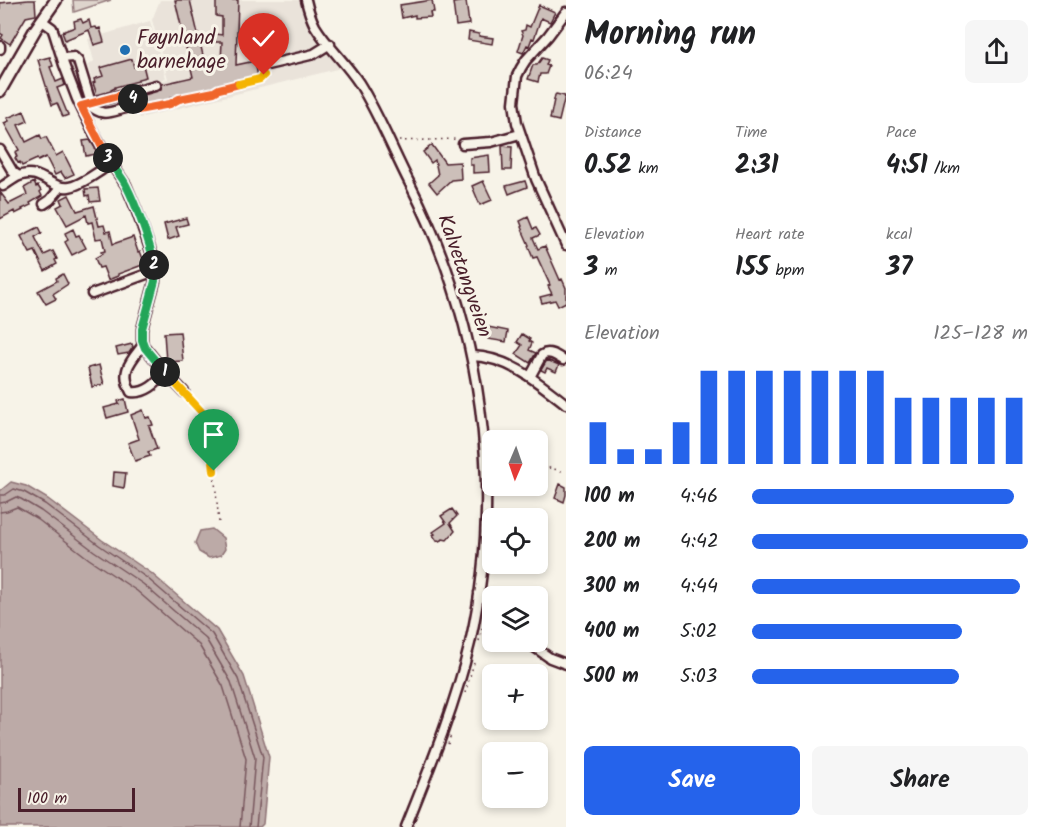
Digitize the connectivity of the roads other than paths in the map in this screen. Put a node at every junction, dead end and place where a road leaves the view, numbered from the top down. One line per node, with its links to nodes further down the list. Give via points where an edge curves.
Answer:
1 (56, 0): 4 (main road)
2 (306, 0): 5 (street, Kalvetangveien, via 314,23)
3 (566, 12): 12 (street, via 517,76 514,103)
4 (41, 20): 6 (street, via 52,28); 9 (main road)
5 (330, 44): 7 (street, via 314,54); 24 (street, Kalvetangveien, via 358,82 441,253)
6 (62, 58): 10 (street); 10 (street, via 74,57 78,61)
7 (267, 65)
8 (156, 86): 10 (street)
9 (0, 91)
10 (86, 104): 11 (street, via 103,114); 15 (street)
11 (126, 108)
12 (520, 134): 13 (street); 20 (street)
13 (464, 144)
14 (0, 150): 16 (street)
15 (111, 163): 18 (street, via 78,184); 21 (street, via 136,209)
16 (18, 176): 17 (street); 18 (street, via 39,175)
17 (3, 186)
18 (61, 187): 19 (street)
19 (44, 204)
20 (566, 245)
21 (154, 271): 22 (street); 23 (street, via 155,281 142,329)
22 (92, 294)
23 (143, 345): 26 (street); 26 (street, via 128,366 126,381 131,392 146,390)
24 (472, 356): 27 (street, via 502,361); 30 (street, Kalvetangveien, via 486,489)
25 (563, 360): 27 (street, via 545,353)
26 (164, 371): 28 (street)
27 (530, 377): 29 (street)
28 (184, 392)
29 (566, 404)
30 (479, 593): 31 (street); 34 (street, Kalvetangveien, via 454,699)
31 (482, 596)
32 (541, 652): 33 (street)
33 (566, 664)
34 (406, 827)

